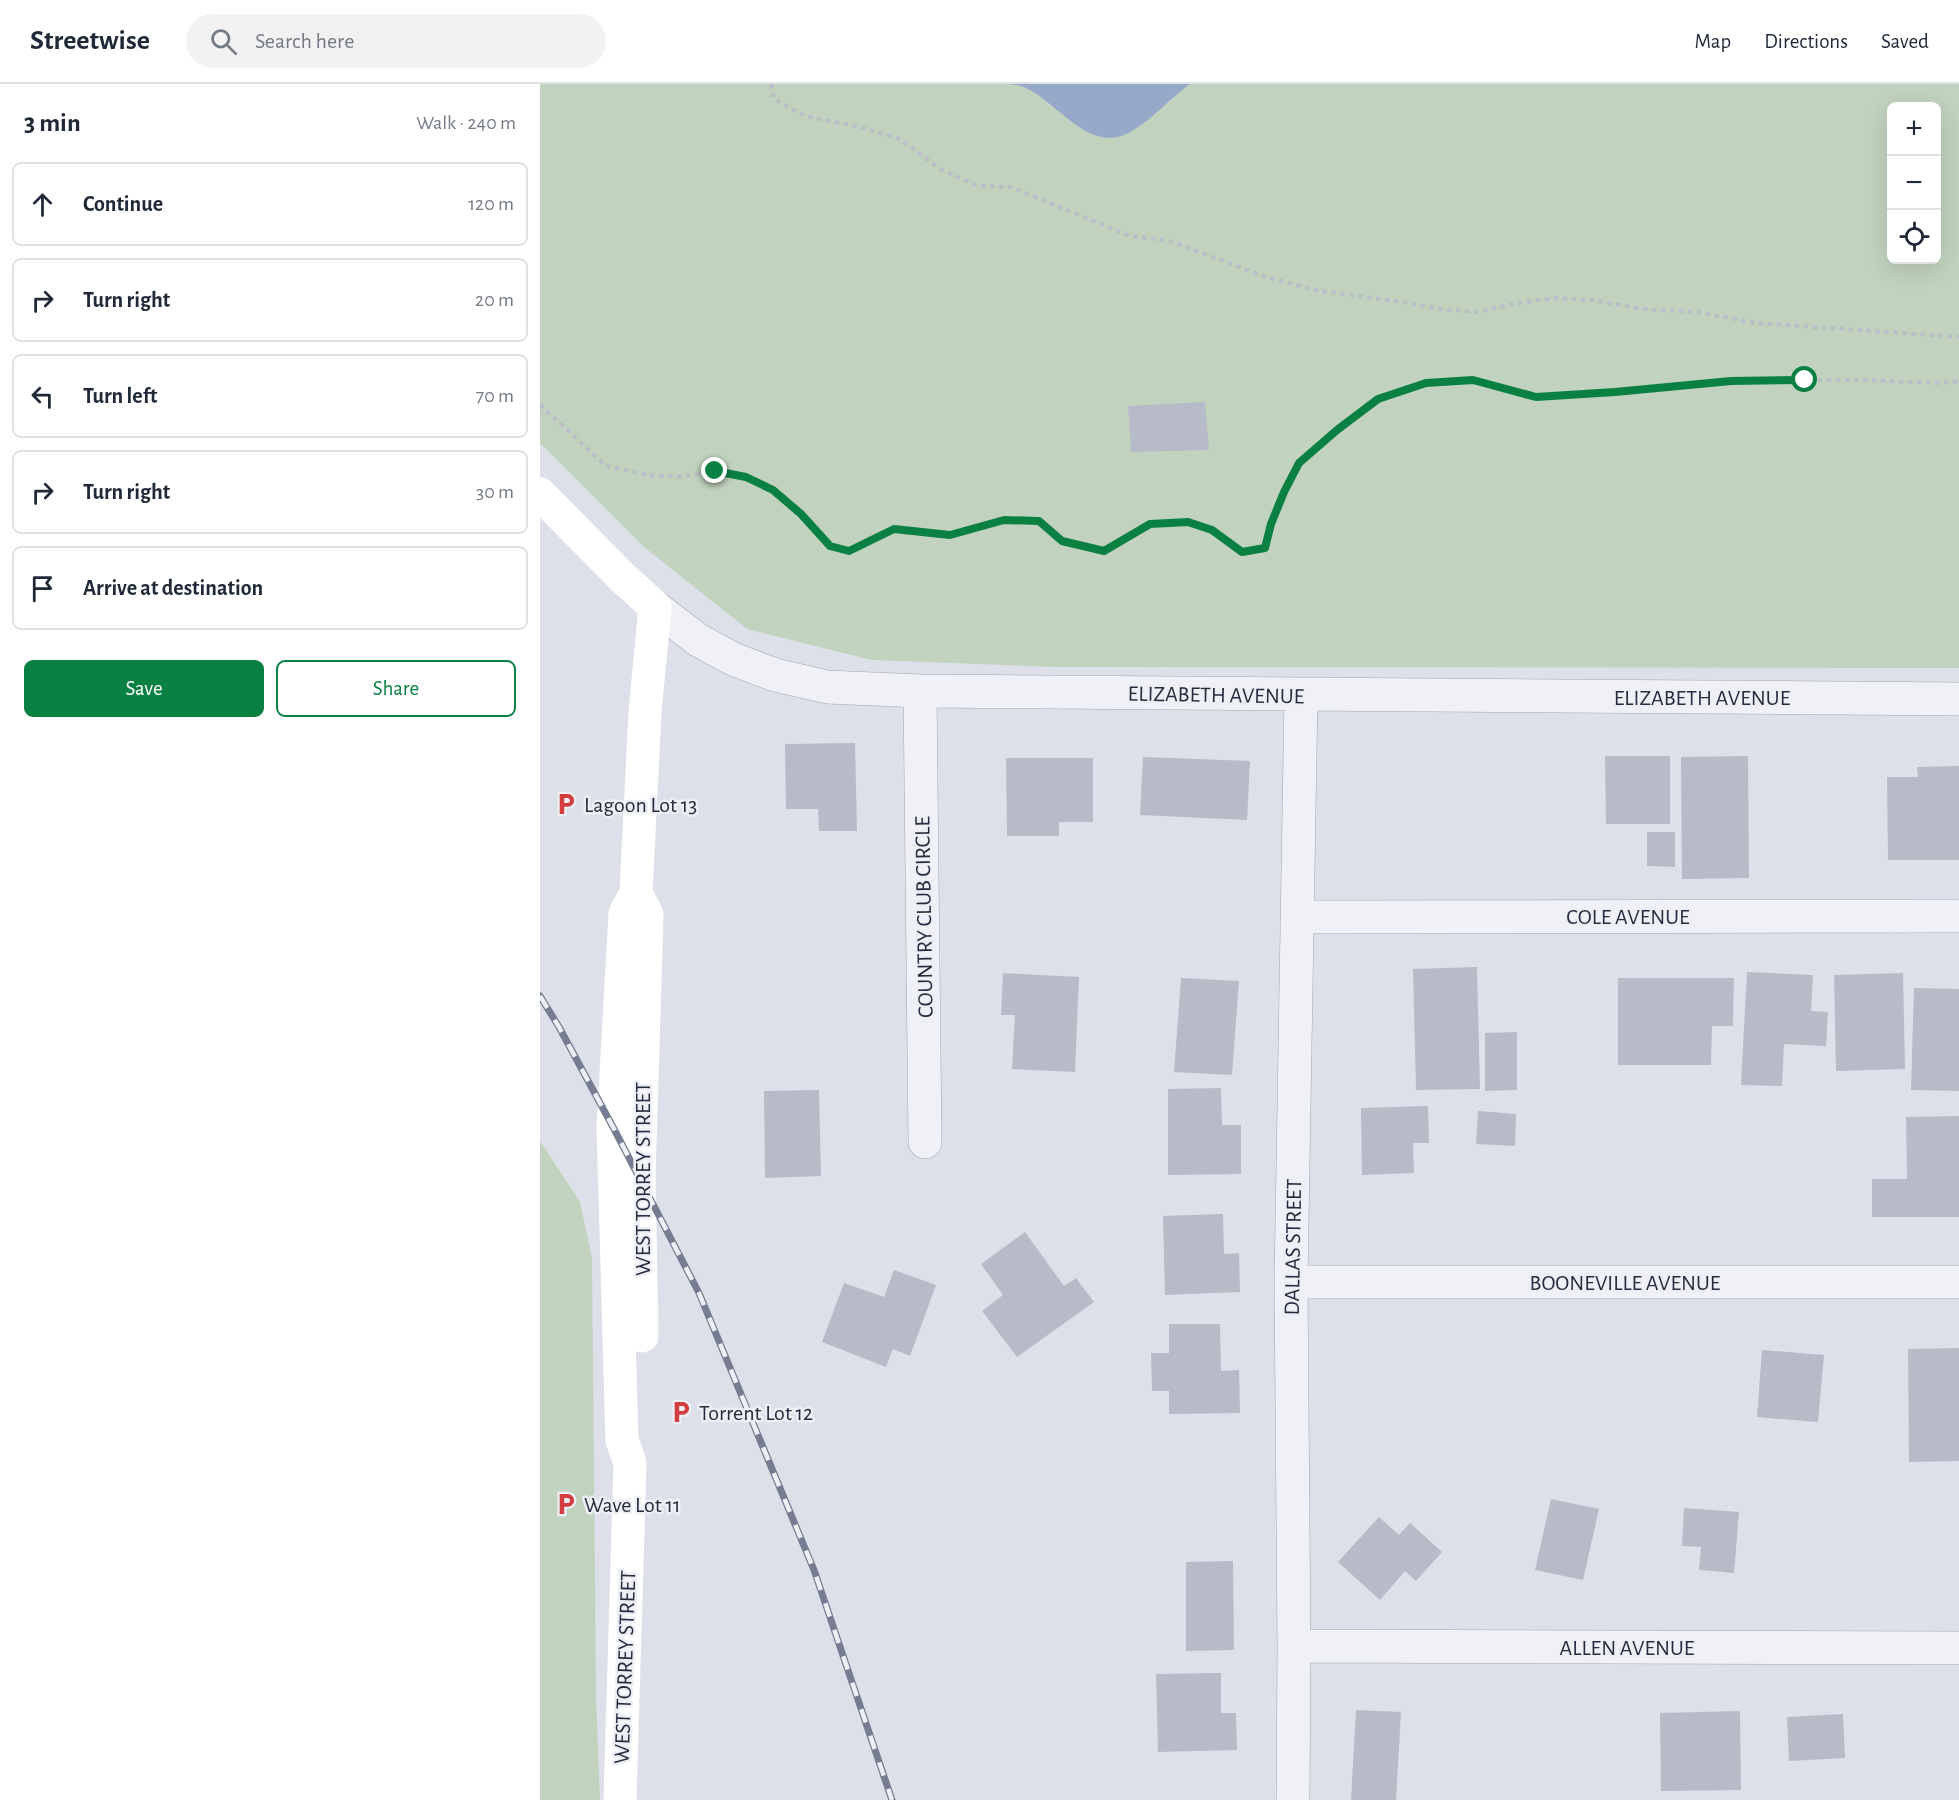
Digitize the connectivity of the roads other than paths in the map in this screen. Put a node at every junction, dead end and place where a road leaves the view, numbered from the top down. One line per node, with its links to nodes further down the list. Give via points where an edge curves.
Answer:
1 (540, 494): 2 (street, ELIZABETH AVENUE)
2 (655, 607): 3 (street, ELIZABETH AVENUE, via 698,640 775,675 827,687); 13 (street, WEST TORREY STREET, via 645,712 636,894 625,913 613,1127 622,1440 630,1463)
3 (920, 691): 4 (street, ELIZABETH AVENUE); 8 (street, COUNTRY CLUB CIRCLE)
4 (1300, 695): 5 (street, ELIZABETH AVENUE); 7 (street, DALLAS STREET)
5 (1959, 699)
6 (1959, 916): 7 (street, COLE AVENUE)
7 (1298, 917): 9 (street, DALLAS STREET)
8 (926, 1142)
9 (1291, 1282): 10 (street, BOONEVILLE AVENUE); 11 (street, DALLAS STREET)
10 (1959, 1282)
11 (1294, 1646): 12 (street, ALLEN AVENUE); 14 (street, DALLAS STREET)
12 (1959, 1648)
13 (620, 1800)
14 (1293, 1800)

